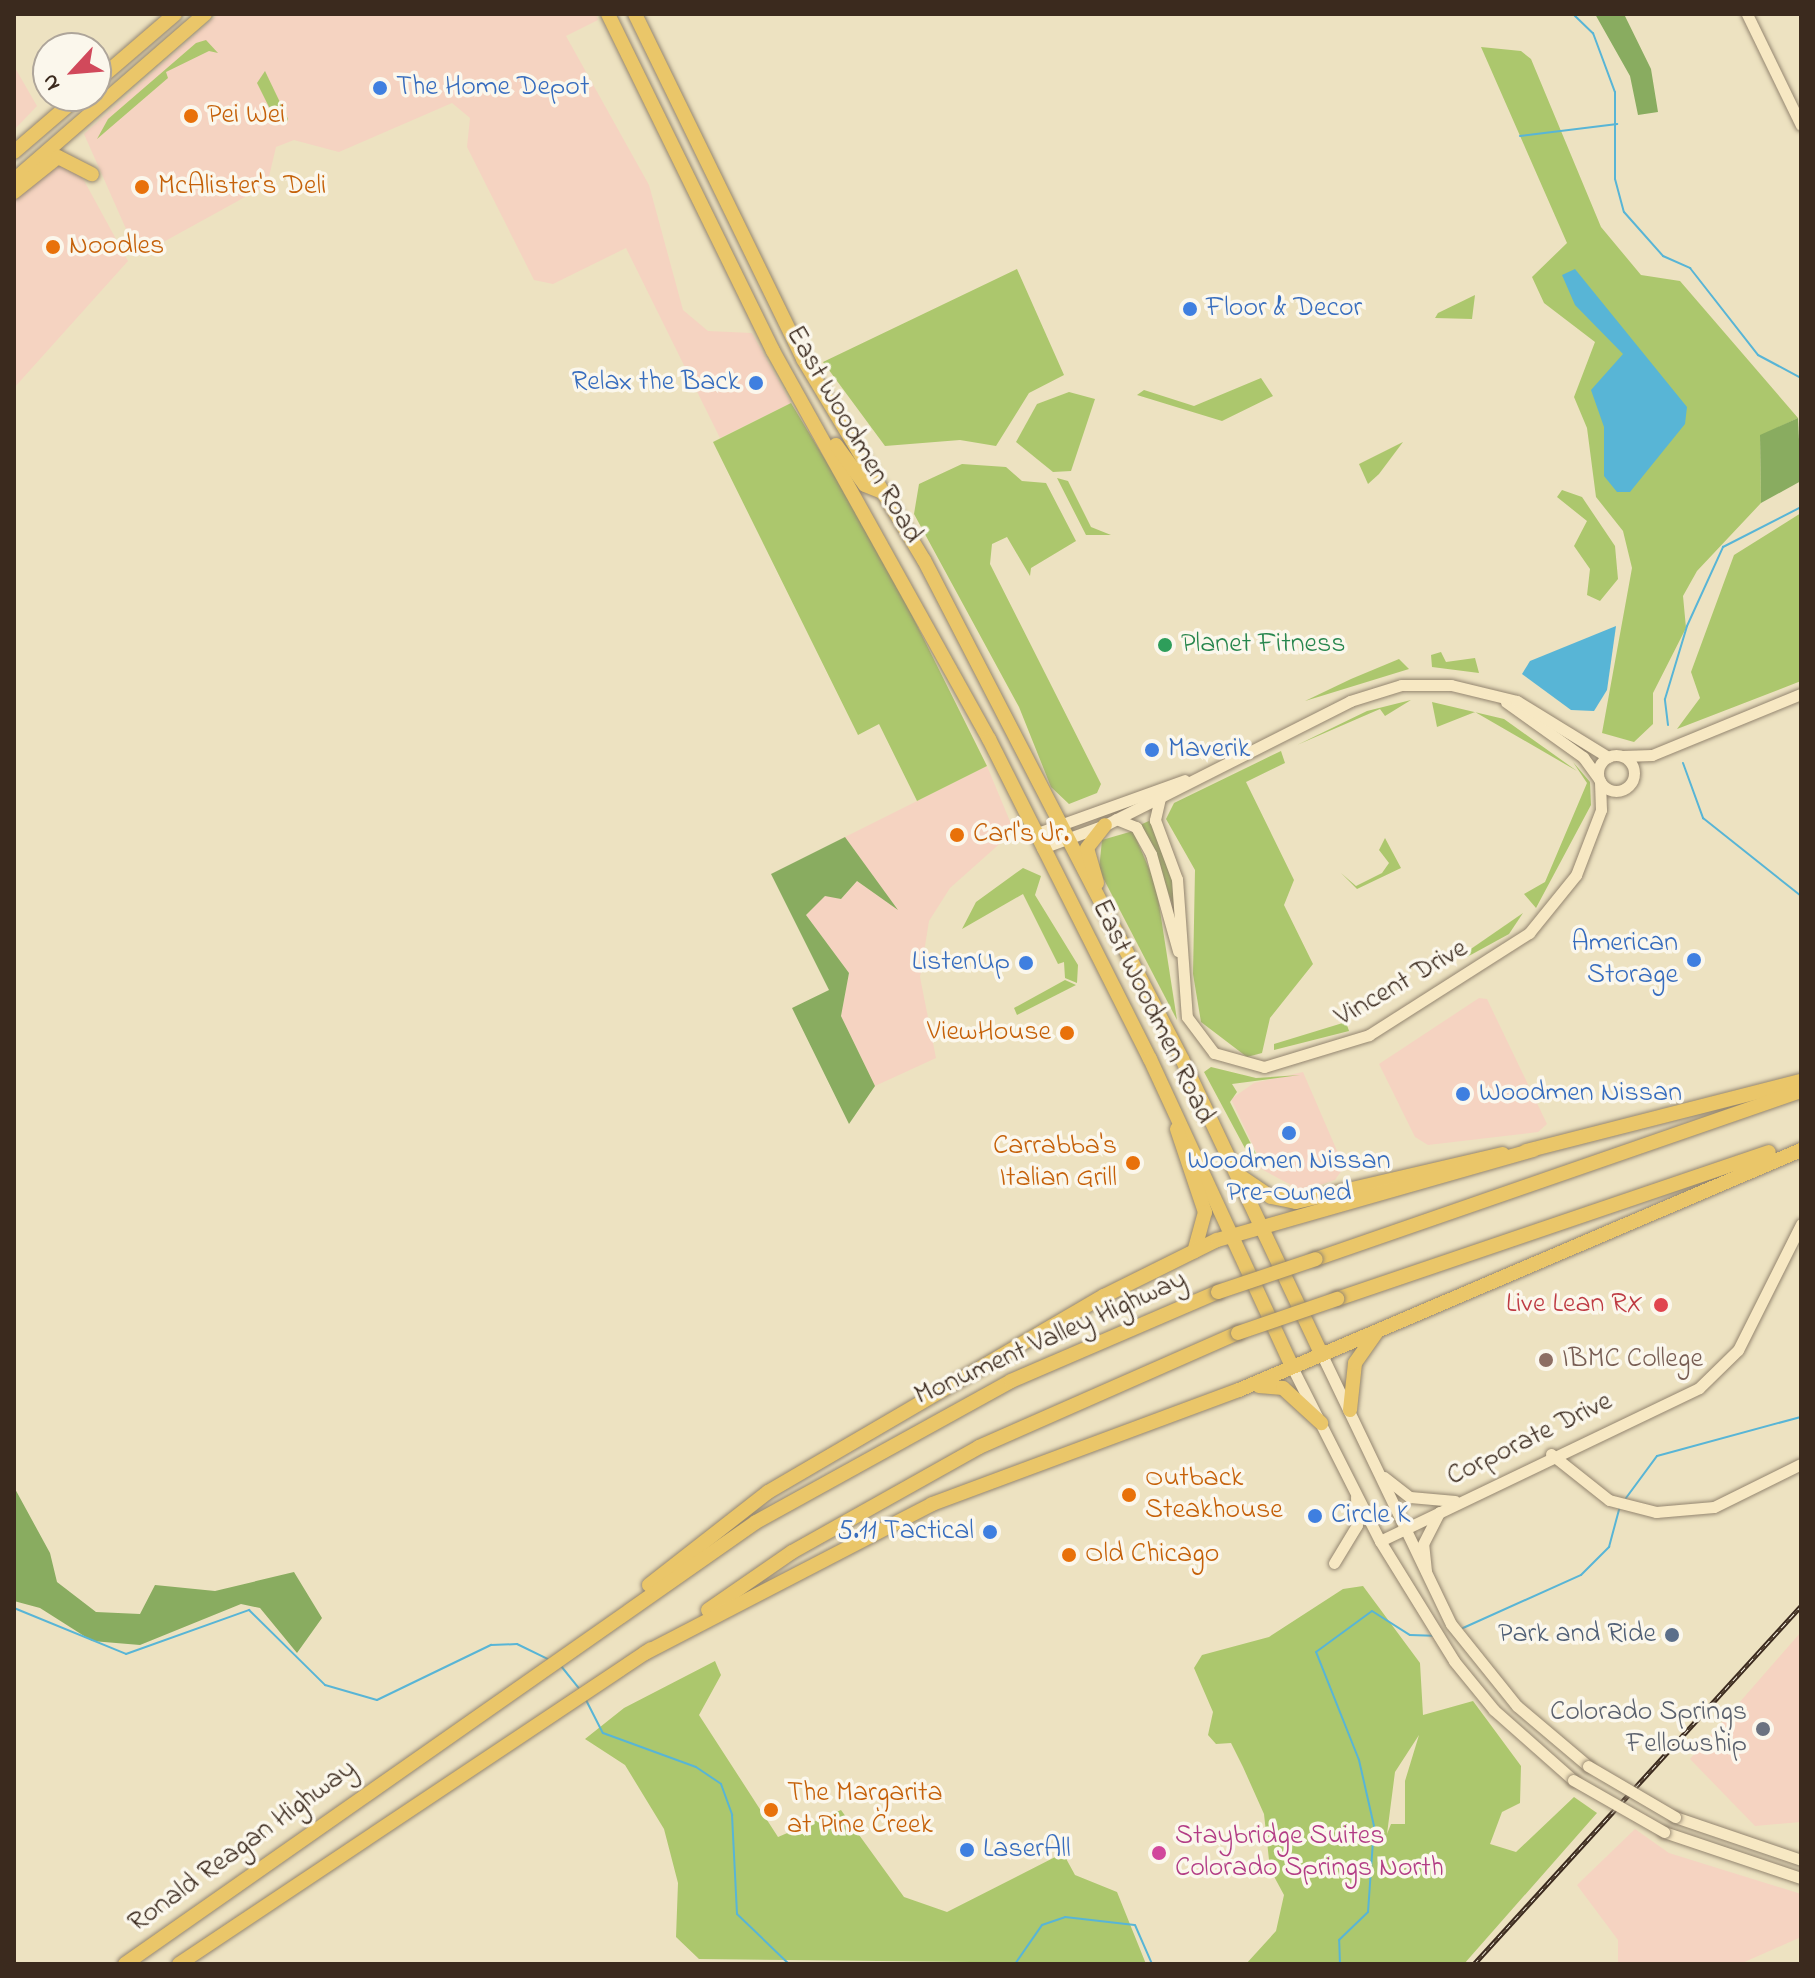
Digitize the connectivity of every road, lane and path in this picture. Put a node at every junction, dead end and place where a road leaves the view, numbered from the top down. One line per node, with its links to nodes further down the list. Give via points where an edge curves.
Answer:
1 (175, 14): 8 (highway)
2 (205, 14): 13 (highway)
3 (608, 14): 7 (highway, East Woodmen Road)
4 (617, 14): 7 (highway)
5 (635, 14): 16 (highway, East Woodmen Road, via 796,346)
6 (1747, 14): 10 (street)
7 (616, 32): 15 (highway, East Woodmen Road)
8 (112, 68)
9 (60, 112): 11 (highway)
10 (1801, 125)
11 (14, 152)
12 (92, 174): 14 (highway, via 58,157)
13 (14, 180)
14 (14, 192)
15 (813, 423): 16 (highway, via 865,485); 30 (highway, East Woodmen Road, via 912,589)
16 (882, 492): 29 (highway, East Woodmen Road)
17 (1801, 694): 19 (street)
18 (1506, 702): 21 (street, via 1517,701); 23 (street, via 1440,684 1379,690); 24 (street, via 1585,759)
19 (1652, 755): 20 (street); 22 (street)
20 (1623, 756): 21 (street); 22 (street)
21 (1608, 757): 24 (street)
22 (1635, 775): 25 (street, Vincent Drive)
23 (1185, 780): 26 (street); 29 (street)
24 (1599, 780): 25 (street); 27 (street, Vincent Drive)
25 (1619, 792): 27 (street, Vincent Drive)
26 (1160, 798): 28 (street); 32 (street, Vincent Drive, via 1155,820 1177,879)
27 (1601, 810): 32 (street, Vincent Drive, via 1570,887 1529,933 1344,1046 1264,1067 1219,1056 1189,1023)
28 (1111, 822): 31 (street); 32 (street, Vincent Drive, via 1139,831 1151,854); 33 (highway, via 1090,840 1088,861)
29 (1057, 826): 30 (street); 31 (highway, East Woodmen Road)
30 (1038, 841): 31 (street); 36 (highway, East Woodmen Road)
31 (1064, 841): 33 (highway, East Woodmen Road)
32 (1178, 951)
33 (1133, 967): 40 (highway, East Woodmen Road)
34 (1801, 1081): 38 (highway)
35 (1801, 1091): 61 (highway, Monument Valley Highway, bridge, via 1218,1292 1065,1356 887,1444)
36 (1177, 1121): 43 (highway, East Woodmen Road); 44 (highway, via 1178,1146 1205,1212)
37 (1801, 1141): 62 (highway, bridge, via 1238,1333 979,1447 792,1552)
38 (1533, 1150): 40 (highway, via 1296,1202 1271,1197); 42 (highway)
39 (1801, 1150): 45 (highway)
40 (1236, 1172): 42 (highway, East Woodmen Road)
41 (1801, 1224): 51 (street, Corporate Drive, via 1738,1350 1712,1378)
42 (1261, 1228): 43 (highway); 46 (highway, East Woodmen Road)
43 (1230, 1236): 44 (highway); 47 (highway, East Woodmen Road)
44 (1194, 1252): 61 (highway, via 1047,1327 768,1492)
45 (1378, 1330): 46 (highway); 49 (highway, via 1355,1363)
46 (1322, 1355): 47 (highway); 49 (street, East Woodmen Road)
47 (1292, 1367): 48 (highway); 50 (street, East Woodmen Road)
48 (1239, 1390): 50 (highway, via 1283,1388); 62 (highway, via 932,1504)
49 (1350, 1410): 53 (street, East Woodmen Road)
50 (1321, 1423): 54 (street, East Woodmen Road)
51 (1551, 1454): 52 (street, via 1575,1477 1632,1508 1699,1512); 55 (street, Corporate Drive)
52 (1801, 1464)
53 (1380, 1473): 55 (street, via 1410,1497); 57 (street, East Woodmen Road)
54 (1356, 1493): 58 (street, East Woodmen Road); 59 (street, via 1357,1525)
55 (1460, 1501): 56 (street, Corporate Drive)
56 (1439, 1511): 57 (street, Corporate Drive); 60 (street, via 1423,1544)
57 (1403, 1530): 58 (street, Corporate Drive); 60 (street, East Woodmen Road)
58 (1380, 1541): 65 (street, East Woodmen Road, bridge, via 1480,1693 1573,1780 1664,1832)
59 (1334, 1563)
60 (1427, 1579): 64 (street, East Woodmen Road, bridge, via 1496,1683 1588,1766 1675,1817)
61 (614, 1618): 63 (highway, Monument Valley Highway)
62 (645, 1653): 67 (highway, Ronald Reagan Highway)
63 (392, 1773): 66 (highway, Ronald Reagan Highway)
64 (1801, 1860)
65 (1801, 1878)
66 (125, 1964)
67 (179, 1964)

